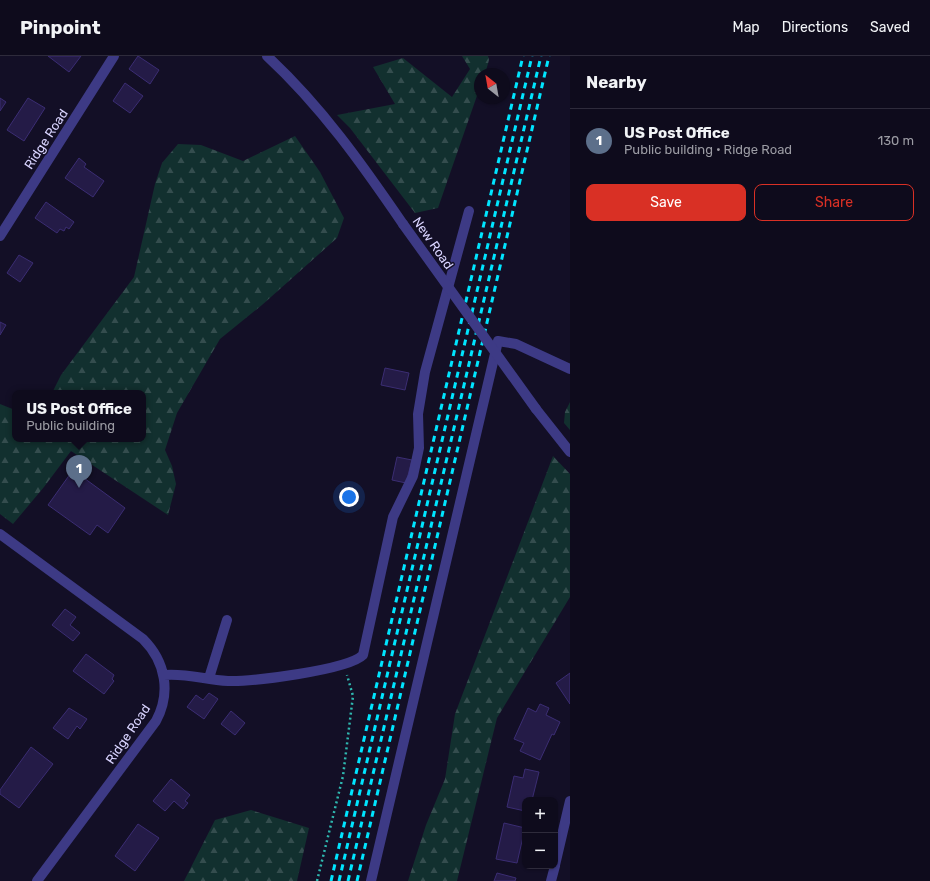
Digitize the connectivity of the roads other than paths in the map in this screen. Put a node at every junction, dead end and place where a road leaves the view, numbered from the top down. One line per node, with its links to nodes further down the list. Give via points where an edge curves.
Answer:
1 (114, 56): 4 (street, Ridge Road)
2 (267, 56): 6 (street, New Road, bridge, via 339,134 536,409)
3 (469, 212): 10 (street, via 425,372 418,414 419,448 413,476 393,516 363,655 358,660 342,665 254,680 227,681)
4 (0, 236)
5 (570, 369): 15 (street, via 516,344 498,341)
6 (570, 452)
7 (0, 534): 9 (street, Ridge Road, via 143,639 155,654)
8 (227, 620): 10 (street)
9 (164, 675): 10 (street, via 181,674); 14 (street, Ridge Road, via 164,697 156,721)
10 (208, 678)
11 (570, 801): 12 (street)
12 (558, 852)
13 (554, 869): 16 (street)
14 (38, 881)
15 (371, 881)
16 (551, 881)

